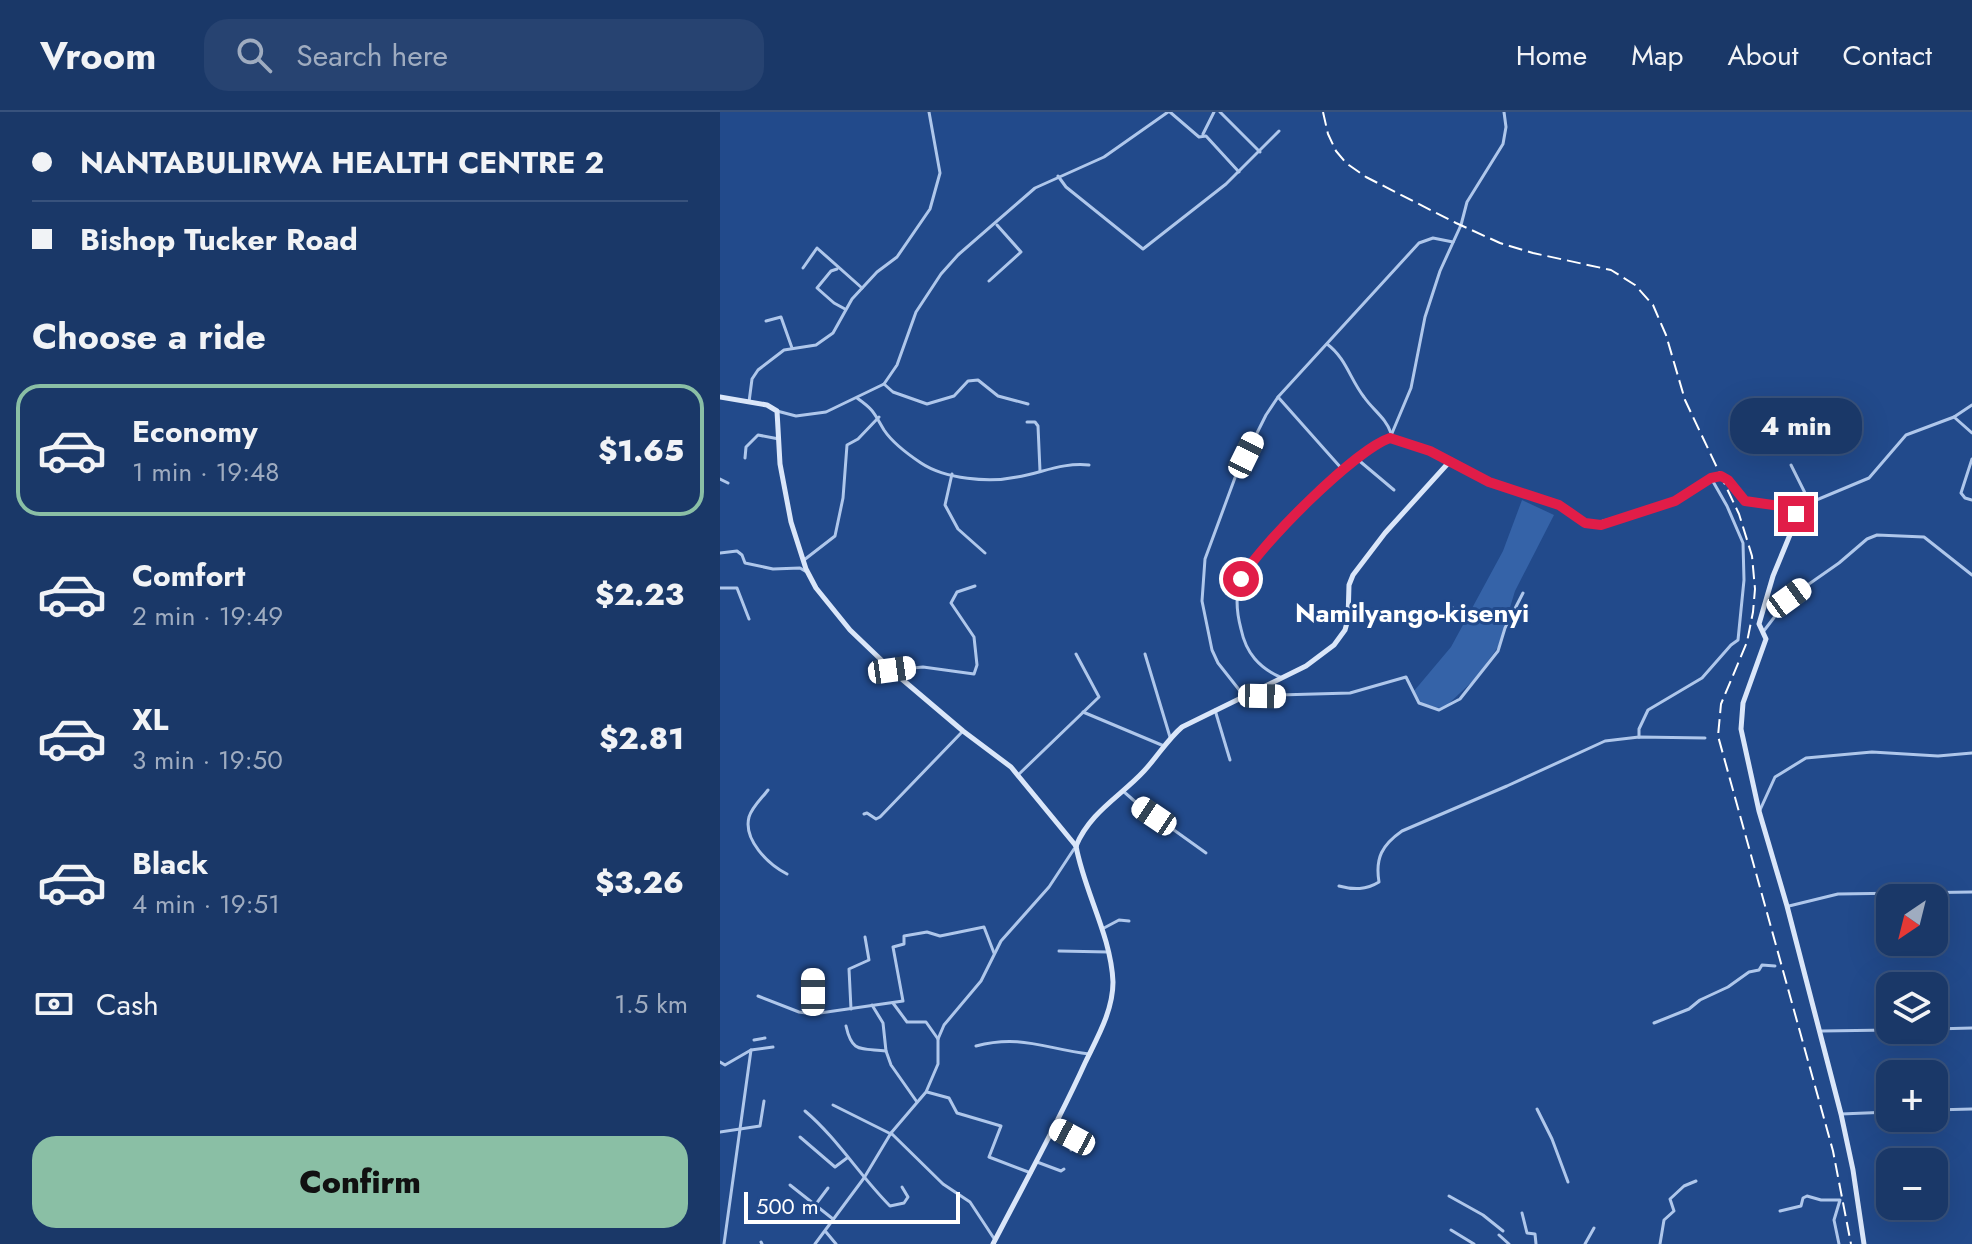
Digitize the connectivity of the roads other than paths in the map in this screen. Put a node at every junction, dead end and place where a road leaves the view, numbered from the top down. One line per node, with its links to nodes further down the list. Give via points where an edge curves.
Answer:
1 (929, 112): 16 (street, via 940,173 930,209 897,257)
2 (1214, 112): 7 (street)
3 (1220, 112): 8 (street)
4 (1504, 112): 12 (street, via 1503,144 1467,202)
5 (1165, 113): 7 (street); 10 (street, via 1104,157)
6 (1279, 131): 8 (street)
7 (1201, 137): 9 (street, via 1206,136)
8 (1260, 152): 9 (street)
9 (1239, 172): 10 (street, via 1143,249)
10 (1058, 176): 11 (street, via 1021,198)
11 (996, 223): 15 (street, via 1021,252); 21 (street, via 941,274 916,312 897,365)
12 (1453, 242): 19 (street, via 1433,238 1419,243); 33 (street, via 1425,317 1411,388)
13 (803, 268): 14 (street, via 816,248)
14 (840, 269): 16 (street); 17 (street, via 831,271 817,288)
15 (989, 281)
16 (862, 288): 17 (street)
17 (845, 309): 20 (street, via 827,339)
18 (766, 321): 20 (street, via 781,317)
19 (1327, 344): 23 (street); 33 (street, via 1388,423)
20 (792, 348): 25 (street, via 755,374)
21 (884, 384): 24 (street); 26 (street, via 927,404 954,396 968,381 978,380 998,396)
22 (720, 397): 25 (main road)
23 (1278, 397): 42 (street); 67 (street, via 1236,475 1205,559 1202,601 1212,650)
24 (857, 398): 28 (street, via 807,416); 29 (street)
25 (749, 402): 28 (main road)
26 (1028, 404)
27 (1972, 405): 30 (street)
28 (777, 411): 34 (main road)
29 (879, 417): 43 (street, via 887,433 922,463); 53 (street, via 847,445 835,536)
30 (1954, 417): 32 (street); 49 (street, via 1906,435 1869,478)
31 (1027, 422): 41 (street, via 1038,426)
32 (1972, 433)
33 (1391, 436): 36 (street); 38 (street)
34 (779, 439): 35 (street, via 758,435 746,447); 53 (main road, via 791,522)
35 (745, 458)
36 (1356, 458): 42 (street); 47 (street)
37 (1972, 459): 48 (street, via 1961,493)
38 (1451, 460): 44 (main road, via 1489,482 1559,505 1589,525 1675,501); 66 (main road, via 1353,575 1348,619 1339,638 1324,655)
39 (1089, 465): 41 (street)
40 (1791, 465): 49 (street)
41 (1040, 471): 43 (street, via 992,479)
42 (1343, 471): 66 (street, via 1256,557 1241,579 1238,616 1249,653)
43 (952, 474): 52 (street, via 945,505 958,529)
44 (1711, 478): 50 (main road, via 1726,477 1747,502); 72 (street, via 1743,543 1738,640 1702,678 1648,710)
45 (720, 479): 46 (street)
46 (728, 483)
47 (1394, 490)
48 (1972, 500)
49 (1810, 503): 50 (street)
50 (1795, 509): 62 (main road, via 1759,624)
51 (720, 553): 54 (street, via 737,551 753,566)
52 (985, 553)
53 (804, 560): 65 (main road, via 833,611)
54 (805, 571)
55 (1972, 575): 62 (street, via 1924,537 1877,535 1789,598)
56 (975, 586): 65 (street, via 957,592 951,603 974,637 974,674 923,667)
57 (720, 588): 61 (street, via 737,588)
58 (1523, 593): 67 (street, via 1498,651 1462,697 1444,709 1419,703 1406,677 1350,693)
59 (1453, 608): 60 (street)
60 (1464, 614)
61 (749, 619)
62 (1763, 632): 80 (main road, via 1766,639 1740,721)
63 (1076, 654): 69 (street, via 1100,695)
64 (1145, 654): 71 (street)
65 (892, 670): 70 (main road)
66 (1282, 678): 67 (main road)
67 (1244, 696): 68 (main road)
68 (1215, 710): 71 (main road); 76 (street)
69 (1083, 712): 74 (street); 77 (street)
70 (963, 731): 77 (main road); 81 (street, via 879,818)
71 (1170, 737): 74 (main road)
72 (1639, 737): 73 (street); 85 (street, via 1605,741 1402,831 1381,850 1379,882 1354,890)
73 (1705, 738)
74 (1164, 746): 79 (main road)
75 (1972, 753): 80 (street, via 1872,752 1806,758 1775,777)
76 (1230, 760)
77 (1018, 775): 82 (main road)
78 (768, 790): 84 (street, via 750,813 750,834 758,849)
79 (1123, 791): 82 (main road, via 1089,821); 83 (street)
80 (1759, 811): 87 (main road)
81 (864, 814)
82 (1076, 846): 89 (main road); 93 (street)
83 (1206, 853)
84 (787, 874)
85 (1339, 886)
86 (1972, 892): 87 (street, via 1838,894)
87 (1787, 906): 106 (main road)
88 (1129, 921): 89 (street, via 1119,920)
89 (1101, 931): 92 (main road)
90 (865, 937): 99 (street, via 869,960 849,968)
91 (1059, 951): 92 (street)
92 (1108, 952): 114 (main road, via 1110,1001)
93 (994, 954): 97 (street, via 982,926 904,936 905,944 893,948 904,1000); 108 (street)
94 (1775, 966): 101 (street, via 1762,965 1689,1009)
95 (813, 970): 100 (street)
96 (758, 996): 100 (street)
97 (893, 1002): 98 (street); 108 (street, via 907,1022 926,1022)
98 (872, 1005): 99 (street); 113 (street, via 883,1023)
99 (851, 1009): 100 (street)
100 (813, 1014)
101 (1654, 1023)
102 (846, 1026): 113 (street, via 855,1048)
103 (1972, 1028): 104 (street)
104 (1948, 1029)
105 (1876, 1030): 106 (street)
106 (1821, 1031): 125 (main road)
107 (765, 1038): 109 (street)
108 (938, 1039): 116 (street, via 938,1064)
109 (754, 1040)
110 (976, 1046): 114 (street, via 1029,1041)
111 (773, 1047): 112 (street)
112 (751, 1050): 115 (street, via 725,1065); 127 (street)
113 (886, 1051): 118 (street)
114 (1089, 1054): 126 (main road)
115 (720, 1062)
116 (926, 1092): 118 (street); 135 (street, via 949,1098 957,1113 1000,1125 989,1157)
117 (764, 1101): 127 (street, via 760,1126)
118 (917, 1102): 129 (street)
119 (833, 1105): 129 (street)
120 (1537, 1109): 138 (street)
121 (1972, 1109): 122 (street)
122 (1948, 1110)
123 (805, 1111): 132 (street)
124 (1876, 1113): 125 (street)
125 (1841, 1114): 160 (main road)
126 (1054, 1128): 131 (street, via 1074,1139); 133 (main road)
127 (740, 1129): 128 (street); 151 (street)
128 (720, 1132)
129 (891, 1134): 136 (street); 150 (street, via 970,1202)
130 (800, 1137): 132 (street, via 835,1167)
131 (1071, 1150)
132 (847, 1158): 136 (street)
133 (1037, 1162): 134 (street); 135 (main road)
134 (1064, 1169)
135 (1031, 1173): 150 (main road)
136 (864, 1178): 140 (street, via 890,1206 908,1197); 146 (street)
137 (1696, 1181): 158 (street, via 1670,1199 1674,1211 1664,1220)
138 (1568, 1182)
139 (790, 1185): 143 (street)
140 (902, 1187)
141 (828, 1188): 143 (street)
142 (1449, 1196): 155 (street, via 1483,1215)
143 (816, 1204): 146 (street)
144 (1780, 1211): 159 (street, via 1801,1206 1804,1196 1840,1200 1834,1216)
145 (1522, 1213): 156 (street)
146 (833, 1219): 149 (street)
147 (1594, 1228): 157 (street)
148 (1451, 1230): 154 (street)
149 (826, 1232): 152 (street); 153 (street)
150 (994, 1242)
151 (724, 1244)
152 (815, 1244)
153 (836, 1244)
154 (1474, 1244)
155 (1509, 1244)
156 (1536, 1244)
157 (1585, 1244)
158 (1660, 1244)
159 (1839, 1244)
160 (1864, 1244)

